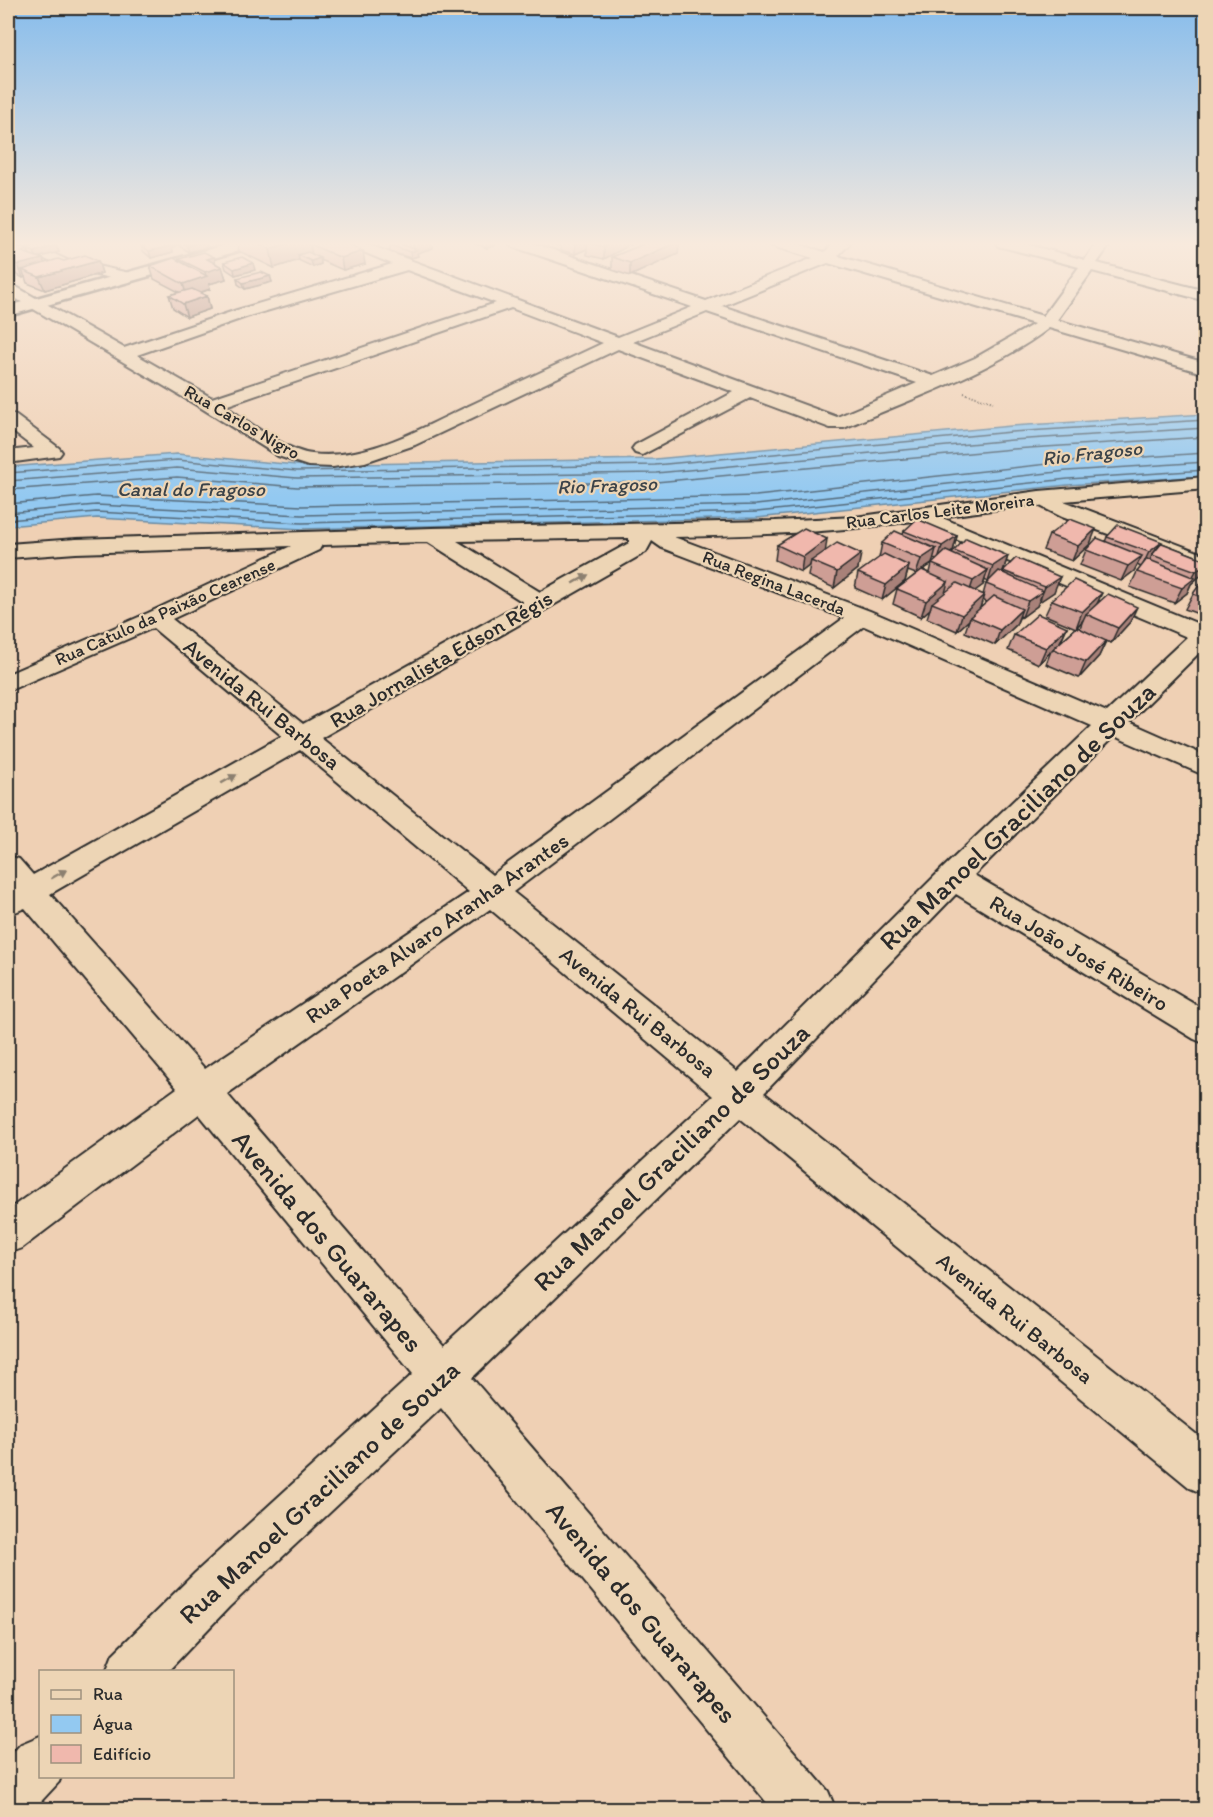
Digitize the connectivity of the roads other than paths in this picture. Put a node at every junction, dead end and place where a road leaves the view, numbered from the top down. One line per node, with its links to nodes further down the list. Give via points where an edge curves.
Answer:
1 (83, 328): 10 (street, Rua Carlos Nigro)
2 (201, 328): 10 (street)
3 (438, 328): 14 (street)
4 (574, 328): 9 (street)
5 (654, 328): 9 (street, Rua Carlos Nigro)
6 (767, 328): 12 (street)
7 (1038, 328): 12 (street, via 1002,351)
8 (1063, 328): 11 (street)
9 (617, 343): 13 (street); 14 (street, Rua Carlos Nigro, via 408,441 365,456 303,459)
10 (124, 354): 14 (street, Rua Carlos Nigro)
11 (1206, 369)
12 (932, 382): 13 (street, via 837,423)
13 (748, 392): 16 (street)
14 (210, 405)
15 (8, 419): 17 (street, via 52,452)
16 (642, 449)
17 (8, 457)
18 (1206, 483): 19 (street)
19 (1039, 497): 20 (street, Rua Carlos Leite Moreira); 26 (street, Rua Carlos Leite Moreira)
20 (913, 513): 21 (street, Rua Carlos Leite Moreira, via 855,523); 30 (street)
21 (663, 530): 22 (street); 28 (street, Rua Regina Lacerda, via 662,538 670,543)
22 (635, 531): 23 (street); 27 (street, Rua Jornalista Edson Régis, one-way to 22, via 638,548 642,540)
23 (432, 535): 24 (street); 27 (street)
24 (322, 539): 25 (street); 29 (street, Rua Catulo da Paixão Cearense)
25 (8, 551)
26 (1206, 563)
27 (540, 602): 33 (street, Rua Jornalista Edson Régis)
28 (862, 616): 32 (street, Rua Regina Lacerda); 37 (street, Rua Poeta Alvaro Aranha Arantes)
29 (156, 618): 31 (street, Rua Catulo da Paixão Cearense); 33 (street, Avenida Rui Barbosa)
30 (1204, 635): 32 (street, Rua Manoel Graciliano de Souza)
31 (8, 683)
32 (1111, 724): 34 (street, Rua Regina Lacerda); 35 (street, Rua Manoel Graciliano de Souza)
33 (302, 738): 36 (street, Rua Jornalista Edson Régis, one-way to 33); 37 (street, Avenida Rui Barbosa)
34 (1206, 767)
35 (953, 877): 38 (street, Rua João José Ribeiro); 40 (street, Rua Manoel Graciliano de Souza)
36 (15, 887): 39 (street, Avenida dos Guararapes)
37 (492, 892): 39 (street, Rua Poeta Alvaro Aranha Arantes); 40 (street, Avenida Rui Barbosa)
38 (1206, 1029)
39 (202, 1091): 41 (street, Rua Poeta Alvaro Aranha Arantes); 42 (street, Avenida dos Guararapes)
40 (739, 1095): 42 (street, Rua Manoel Graciliano de Souza); 43 (street, Avenida Rui Barbosa)
41 (8, 1234)
42 (442, 1377): 44 (street, Rua Manoel Graciliano de Souza, via 212,1590); 47 (street, Avenida dos Guararapes)
43 (1204, 1466)
44 (132, 1670)
45 (39, 1764): 46 (street)
46 (8, 1797)
47 (809, 1809)

